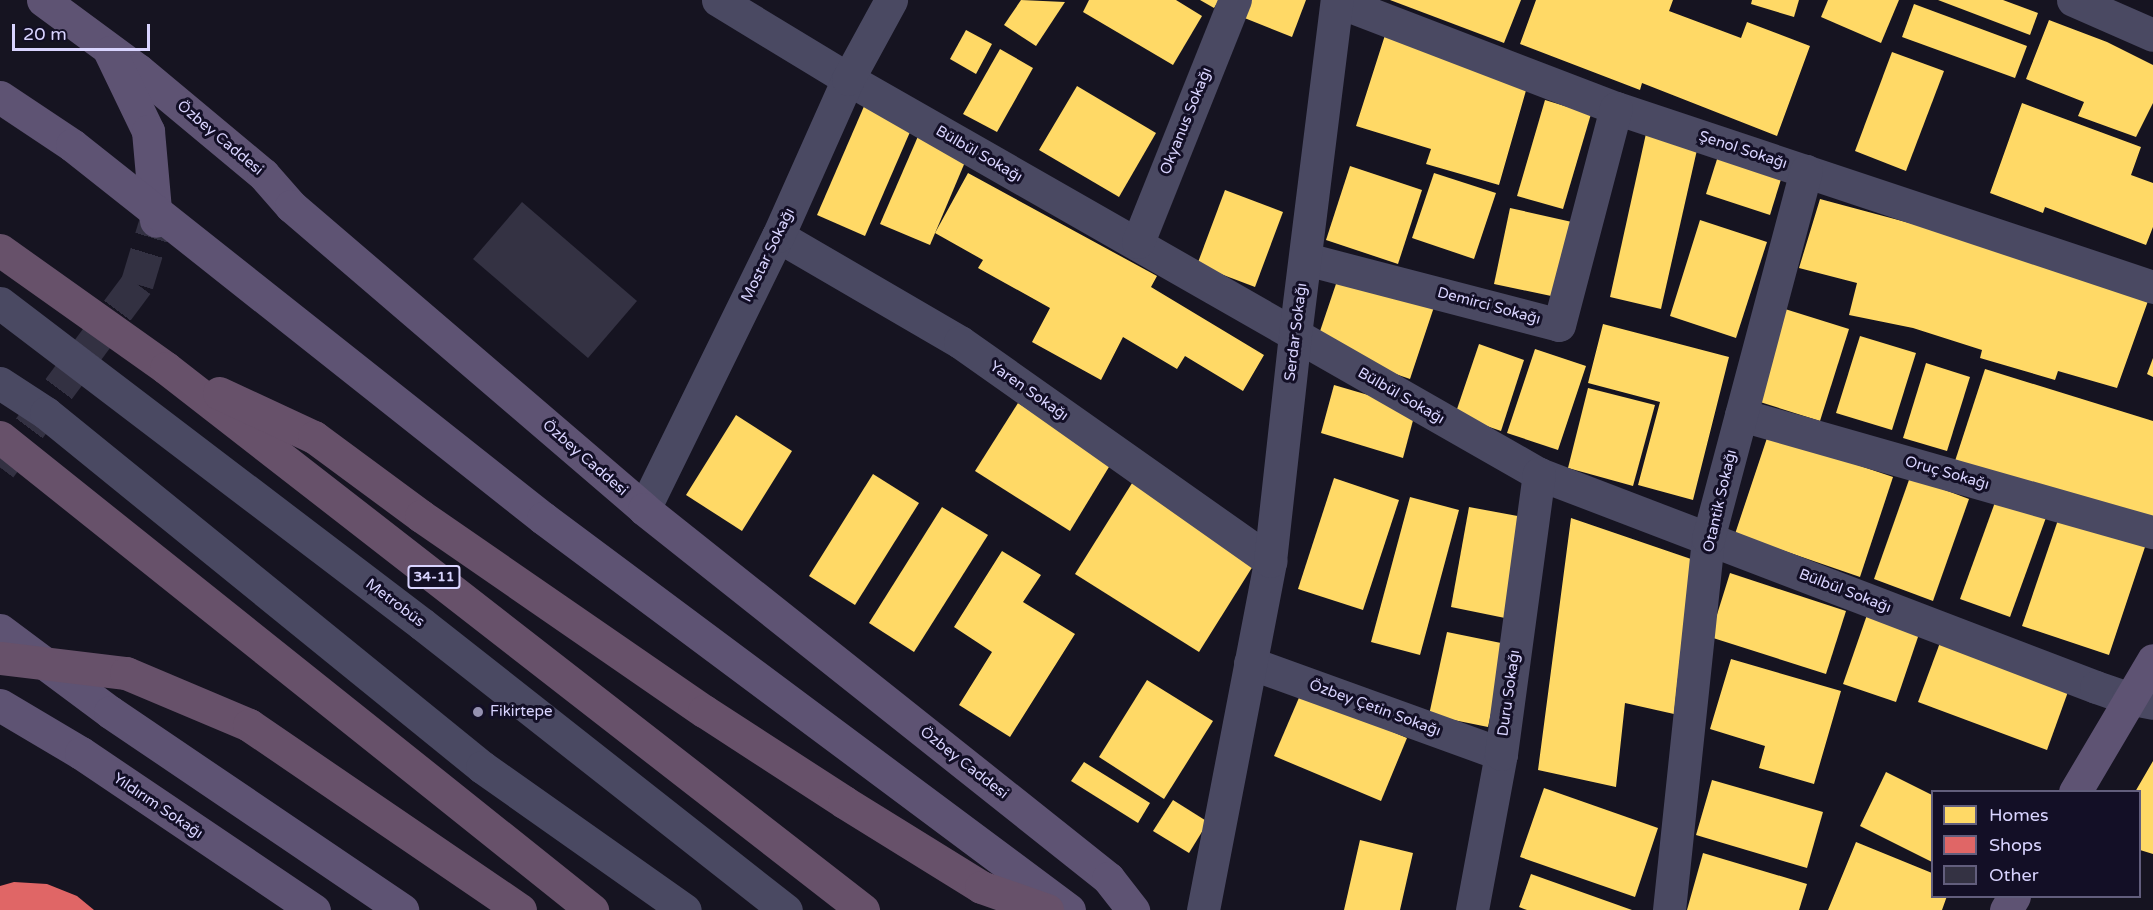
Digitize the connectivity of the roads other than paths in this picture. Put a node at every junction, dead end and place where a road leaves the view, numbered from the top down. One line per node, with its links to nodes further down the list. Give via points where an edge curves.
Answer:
1 (43, 0): 8 (main road, Özbey Caddesi)
2 (718, 0): 9 (street, Bülbül Sokağı)
3 (891, 0): 9 (street, Mostar Sokağı)
4 (1235, 0): 15 (street, Okyanus Sokağı)
5 (2073, 0): 7 (street)
6 (1337, 1): 11 (street, Şenol Sokağı); 17 (street, Serdar Sokağı)
7 (2153, 35)
8 (107, 47): 13 (main road, via 148,131); 26 (main road, Özbey Caddesi, via 263,174 291,206)
9 (849, 79): 14 (street, Mostar Sokağı); 15 (street, Bülbül Sokağı)
10 (0, 97): 46 (main road, via 72,145 543,518)
11 (1616, 108): 12 (street, Şenol Sokağı); 17 (street, Demirci Sokağı, via 1559,325)
12 (1806, 171): 18 (street, Şenol Sokağı); 23 (street, Otantik Sokağı)
13 (156, 221)
14 (778, 236): 26 (street, Mostar Sokağı); 29 (street, Yaren Sokağı, via 960,342)
15 (1138, 242): 20 (street, Bülbül Sokağı)
16 (0, 250): 21 (highway, 34-11)
17 (1306, 259): 20 (street, Serdar Sokağı)
18 (2153, 287)
19 (0, 303): 43 (street, Metrobüs, via 422,624)
20 (1294, 335): 25 (street, Bülbül Sokağı); 29 (street, Serdar Sokağı)
21 (166, 368): 44 (highway, 34-11); 45 (highway, via 314,437 421,516 834,796 981,887)
22 (0, 383): 42 (street, via 46,413 482,767)
23 (1741, 415): 27 (street, Oruç Sokağı); 28 (street, Otantik Sokağı)
24 (0, 437): 41 (highway)
25 (1539, 474): 28 (street, Bülbül Sokağı); 36 (street, Duru Sokağı)
26 (644, 509): 47 (main road, Özbey Caddesi, via 1108,878)
27 (2153, 532)
28 (1708, 538): 34 (street, Bülbül Sokağı); 50 (street, Otantik Sokağı)
29 (1270, 561): 33 (street, Serdar Sokağı)
30 (0, 630): 39 (main road, via 110,712)
31 (0, 658): 40 (highway, via 126,673 249,724)
32 (2153, 660): 34 (main road)
33 (1250, 663): 36 (street, Özbey Çetin Sokağı); 48 (street, Serdar Sokağı)
34 (2141, 700): 37 (main road)
35 (0, 705): 38 (main road, Yıldırım Sokağı, via 81,753)
36 (1501, 754): 49 (street, Duru Sokağı)
37 (2076, 790)
38 (314, 910)
39 (402, 910)
40 (520, 910)
41 (591, 910)
42 (685, 910)
43 (786, 910)
44 (863, 910)
45 (1047, 910)
46 (1070, 910)
47 (1133, 910)
48 (1203, 910)
49 (1472, 910)
50 (1669, 910)

